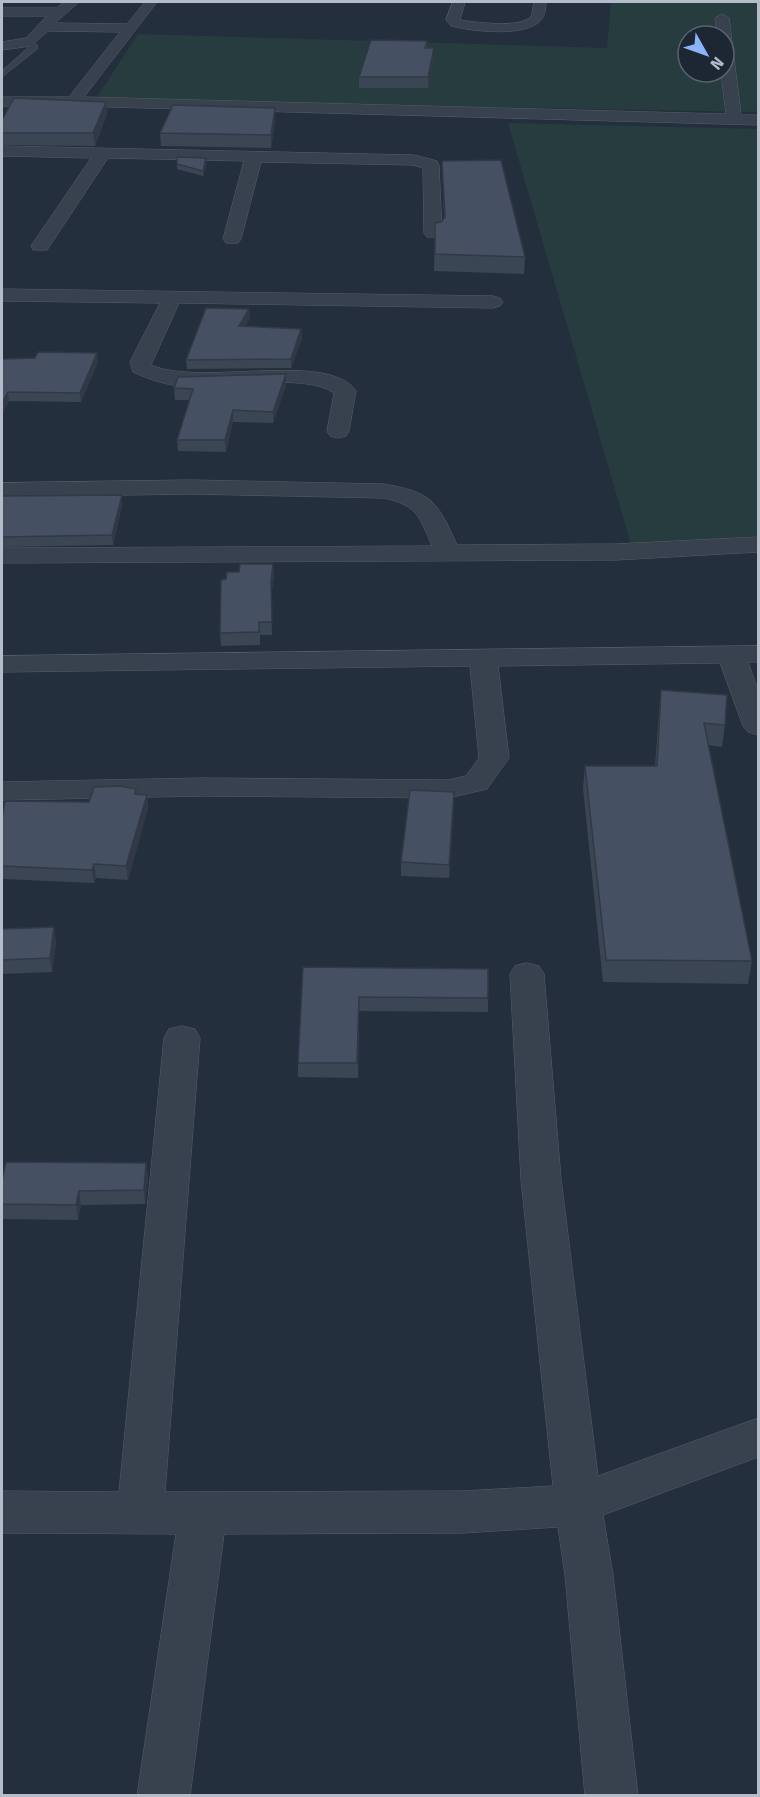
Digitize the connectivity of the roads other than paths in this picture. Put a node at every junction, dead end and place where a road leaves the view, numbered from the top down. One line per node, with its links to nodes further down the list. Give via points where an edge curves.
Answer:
1 (73, 2): 6 (street)
2 (151, 2): 9 (street)
3 (459, 2): 4 (street, via 453,20 481,27 530,23)
4 (540, 2)
5 (2, 12): 6 (street)
6 (59, 12): 8 (street)
7 (722, 18): 16 (street)
8 (45, 27): 9 (street); 10 (street)
9 (130, 28): 13 (street)
10 (30, 42): 11 (street); 12 (lane, via 34,47)
11 (2, 46)
12 (2, 75)
13 (73, 101): 14 (street); 15 (street)
14 (2, 102)
15 (336, 109): 16 (street); 18 (street)
16 (734, 119): 17 (street)
17 (759, 120)
18 (328, 128)
19 (2, 151): 20 (street)
20 (103, 153): 21 (street); 24 (street)
21 (254, 156): 22 (street, via 318,151 399,158 431,165); 23 (street)
22 (433, 233)
23 (232, 239)
24 (40, 246)
25 (2, 295): 26 (street)
26 (172, 298): 27 (street); 28 (street, via 140,368 165,378 329,381 345,391)
27 (493, 302)
28 (338, 431)
29 (2, 490): 31 (street, via 191,487 393,492 427,508)
30 (759, 545): 31 (street, via 616,552)
31 (447, 552): 32 (street)
32 (2, 556)
33 (745, 654): 34 (street); 36 (street)
34 (483, 657): 35 (street); 37 (street, via 494,758 477,783 448,789 202,787)
35 (2, 664)
36 (759, 726)
37 (2, 791)
38 (527, 974): 41 (street, via 541,1179)
39 (182, 1038): 44 (street)
40 (759, 1437): 41 (street)
41 (578, 1504): 43 (street, via 472,1512); 46 (street)
42 (2, 1512): 44 (street)
43 (202, 1513): 44 (street); 45 (street)
44 (140, 1514)
45 (163, 1796)
46 (612, 1796)

